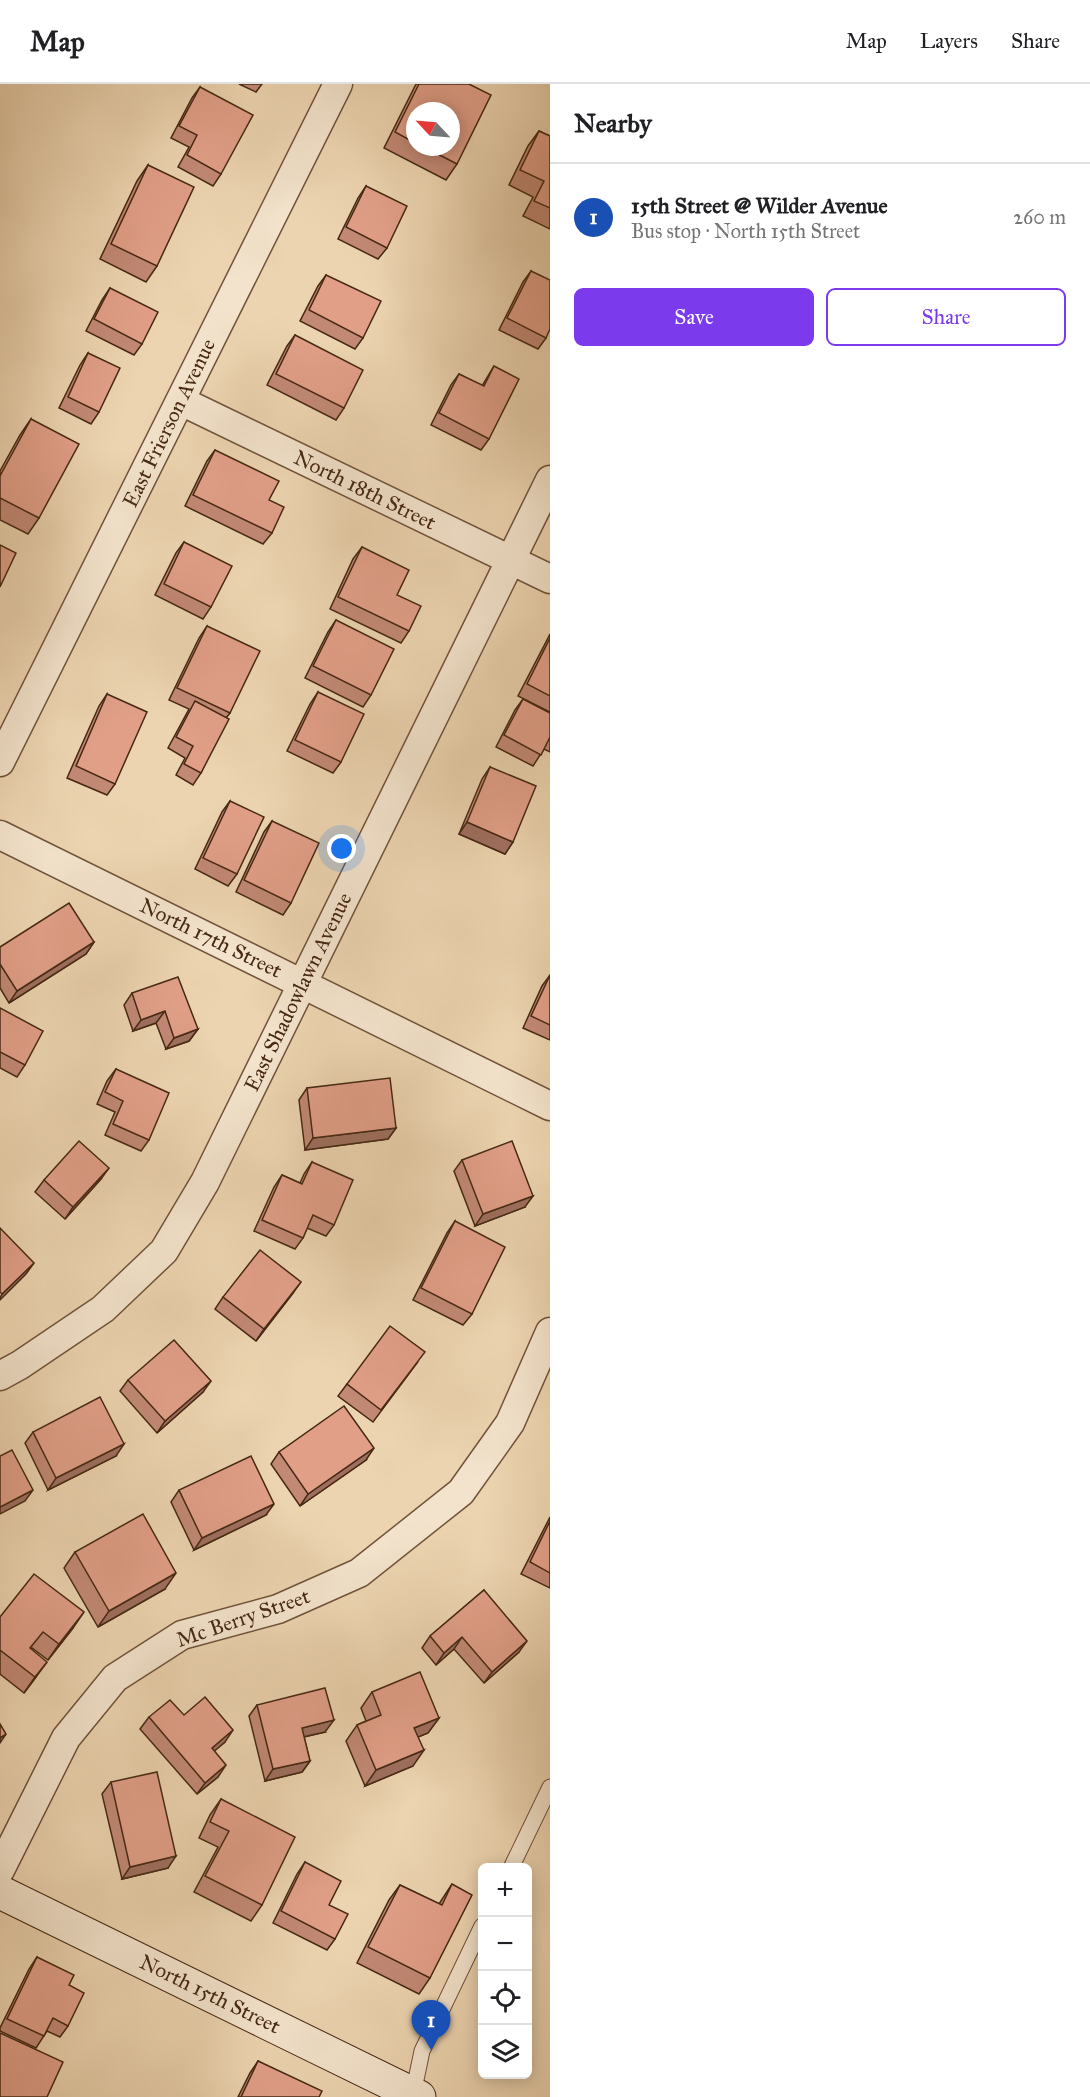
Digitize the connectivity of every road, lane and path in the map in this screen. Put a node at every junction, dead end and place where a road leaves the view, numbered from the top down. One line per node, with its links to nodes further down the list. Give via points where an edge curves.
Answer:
1 (338, 84): 2 (street, East Frierson Avenue)
2 (181, 401): 4 (street, North 18th Street); 6 (street, East Frierson Avenue)
3 (550, 480): 4 (street, East Shadowlawn Avenue)
4 (511, 560): 5 (street, North 18th Street); 8 (street, East Shadowlawn Avenue)
5 (550, 579)
6 (0, 762)
7 (0, 835): 8 (street, North 17th Street)
8 (302, 983): 9 (street, North 17th Street); 11 (street, East Shadowlawn Avenue, via 205,1182 164,1251 103,1308)
9 (550, 1106)
10 (550, 1332): 14 (street, Mc Berry Street, via 510,1423 461,1492 359,1574 278,1609 182,1635 115,1678 66,1738)
11 (0, 1376)
12 (550, 1787): 13 (lane)
13 (513, 1863)
14 (0, 1870)
15 (0, 1892): 17 (street, North 15th Street)
16 (478, 1936): 17 (lane, via 422,2051)
17 (415, 2096)

